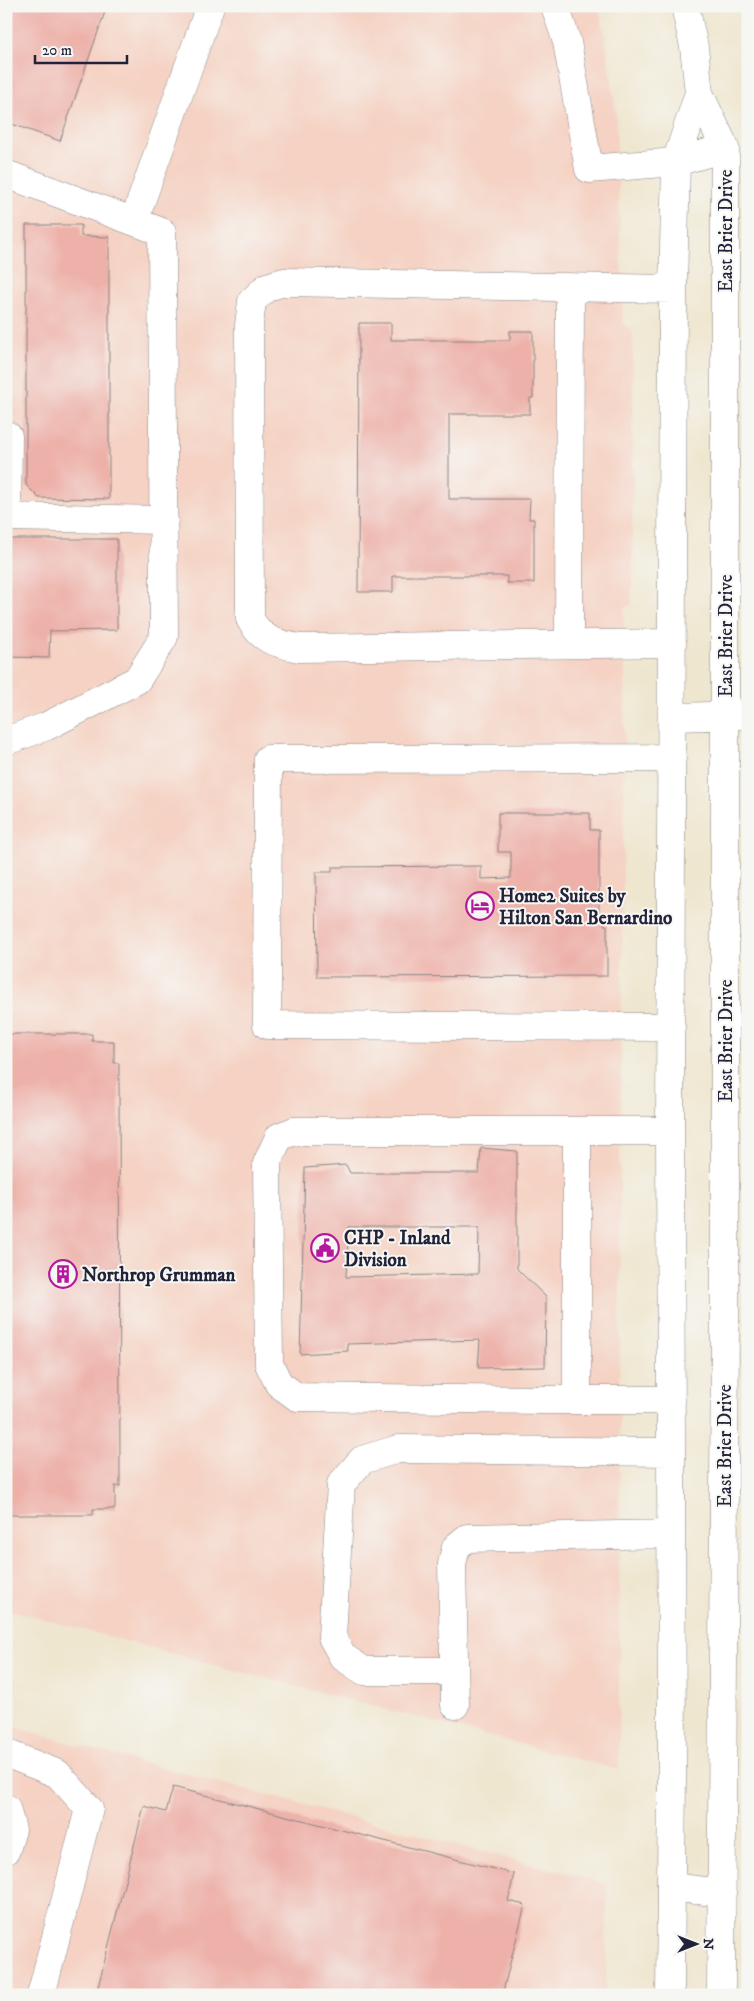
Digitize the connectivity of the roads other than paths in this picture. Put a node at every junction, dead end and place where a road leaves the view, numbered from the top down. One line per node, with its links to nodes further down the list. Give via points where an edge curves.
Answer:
1 (210, 6): 8 (street)
2 (555, 6): 6 (street, via 567,42 589,169)
3 (686, 6): 4 (street, East Brier Drive)
4 (699, 94): 5 (street, East Brier Drive); 6 (street, East Brier Drive)
5 (725, 148): 6 (street); 15 (street, East Brier Drive)
6 (676, 162): 10 (street, East Brier Drive)
7 (6, 174): 8 (street)
8 (134, 221): 12 (street, via 162,232)
9 (570, 287): 10 (street); 13 (street); 13 (street, via 284,282 267,287 252,301 249,325 250,619 257,632 274,642 299,648)
10 (673, 290): 14 (street, East Brier Drive)
11 (8, 436): 12 (street, via 7,517)
12 (164, 520): 17 (street, via 164,637 136,680 47,726)
13 (569, 643): 14 (street)
14 (672, 643): 16 (street, East Brier Drive)
15 (736, 715): 16 (street); 32 (street, East Brier Drive)
16 (673, 717): 18 (street, East Brier Drive)
17 (6, 741)
18 (672, 758): 19 (street, East Brier Drive); 19 (street, via 268,759 267,1026)
19 (671, 1027): 21 (street, East Brier Drive)
20 (577, 1131): 21 (street); 22 (street); 22 (street, via 294,1131 279,1137 266,1163 268,1364 279,1384 297,1397)
21 (670, 1131): 23 (street, East Brier Drive)
22 (570, 1400): 23 (street)
23 (671, 1400): 24 (street, East Brier Drive)
24 (671, 1452): 25 (street, East Brier Drive); 26 (street, via 398,1449 362,1460 341,1484 332,1637 344,1657 364,1671)
25 (671, 1534): 26 (street, via 467,1538 456,1547 452,1564); 31 (street, East Brier Drive)
26 (454, 1671): 27 (street)
27 (455, 1706)
28 (6, 1754): 33 (street, via 58,1774 89,1809)
29 (6, 1808): 30 (street, via 12,1830)
30 (6, 1850)
31 (671, 1887): 32 (street); 34 (street, East Brier Drive)
32 (722, 1893): 35 (street, East Brier Drive)
33 (41, 1995)
34 (670, 1995)
35 (721, 1995)

